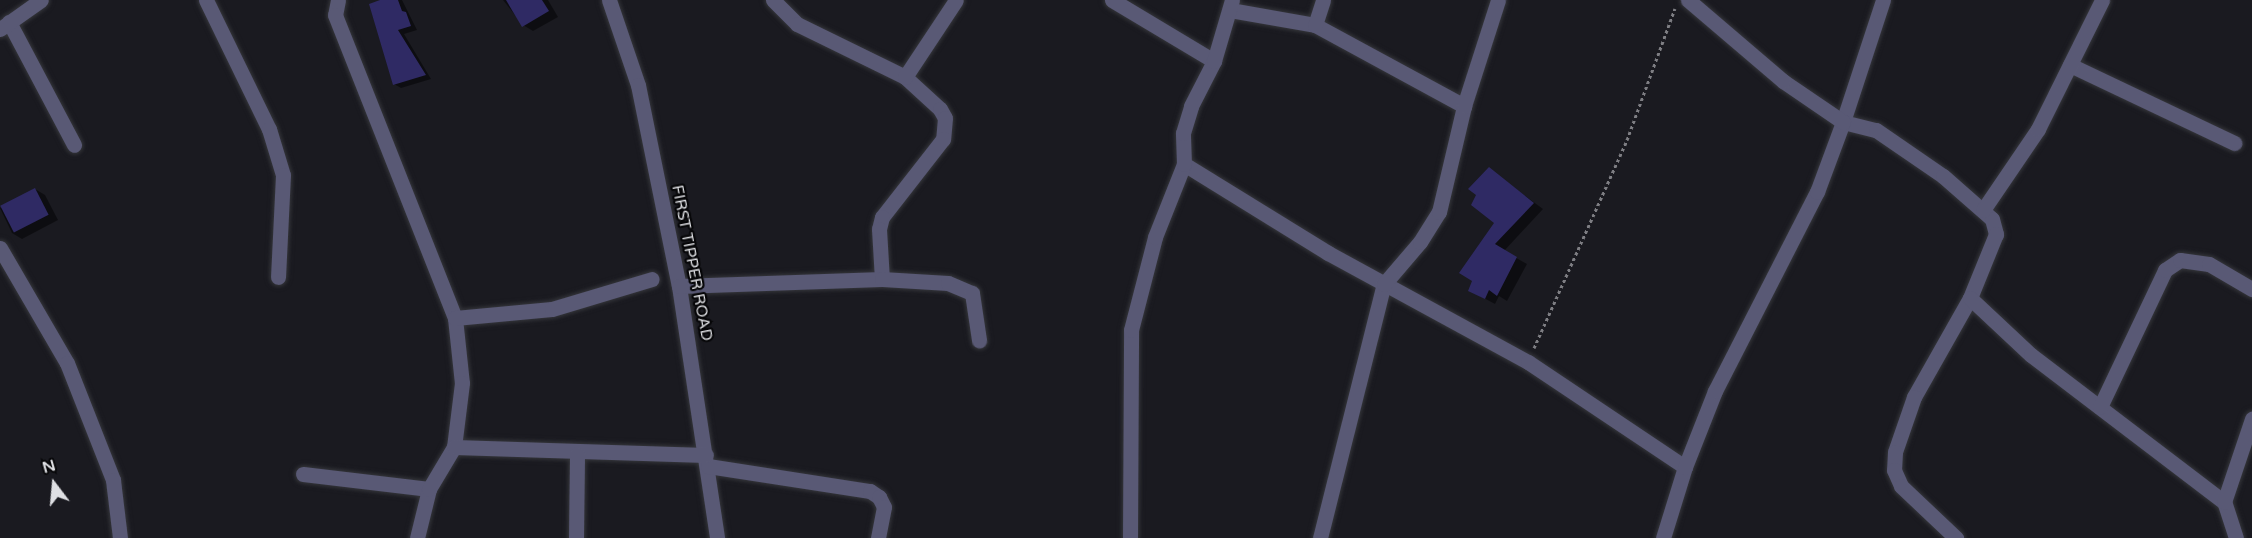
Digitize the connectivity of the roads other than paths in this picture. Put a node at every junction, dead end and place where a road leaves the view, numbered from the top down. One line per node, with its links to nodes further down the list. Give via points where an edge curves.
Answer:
1 (41, 0): 14 (street)
2 (206, 0): 26 (street, via 269,129 283,175)
3 (338, 0): 33 (street, via 335,15)
4 (772, 0): 18 (street, via 797,24)
5 (956, 0): 18 (street)
6 (1112, 0): 16 (street)
7 (1323, 0): 15 (street)
8 (1498, 0): 19 (street)
9 (1688, 0): 20 (street, via 1783,81)
10 (1883, 0): 20 (street)
11 (2102, 0): 17 (street)
12 (612, 1): 30 (street, FIRST TIPPER ROAD, via 638,85)
13 (1231, 5): 15 (street); 16 (street)
14 (5, 25): 22 (street)
15 (1315, 25): 19 (street)
16 (1214, 61): 23 (street, via 1191,106 1183,133)
17 (2070, 65): 21 (street); 24 (street, via 2038,129)
18 (904, 77): 28 (street, via 940,109 946,129 943,139 882,217)
19 (1464, 106): 29 (street, via 1439,212 1420,242)
20 (1842, 122): 24 (street, via 1876,130 1943,176); 40 (street, via 1817,192 1715,391)
21 (2234, 144)
22 (74, 145)
23 (1184, 164): 29 (street); 49 (street, via 1155,237 1131,330)
24 (1983, 210): 32 (street, via 1992,219 1996,234)
25 (0, 248): 44 (street, via 67,363 113,480)
26 (278, 278)
27 (652, 279): 33 (street, via 552,309)
28 (882, 279): 30 (street); 34 (street, via 960,285 972,293)
29 (1384, 284): 40 (street, via 1528,362); 50 (street)
30 (679, 286): 39 (street, FIRST TIPPER ROAD)
31 (2252, 289): 35 (street, via 2209,264 2180,260 2165,270)
32 (1970, 298): 35 (street, via 2031,355); 52 (street, via 1914,397 1895,452 1894,470 1901,486)
33 (454, 318): 37 (street, via 462,383)
34 (978, 340)
35 (2100, 407): 43 (street)
36 (2252, 419): 43 (street)
37 (454, 447): 38 (street); 42 (street)
38 (577, 454): 39 (street); 46 (street)
39 (707, 461): 47 (street, FIRST TIPPER ROAD); 48 (street, via 870,491 884,507)
40 (1685, 467): 51 (street)
41 (303, 474): 42 (street)
42 (429, 489): 45 (street)
43 (2224, 502): 53 (street)
44 (120, 538)
45 (417, 538)
46 (576, 538)
47 (717, 538)
48 (878, 538)
49 (1130, 538)
50 (1320, 538)
51 (1663, 538)
52 (1956, 538)
53 (2236, 538)

